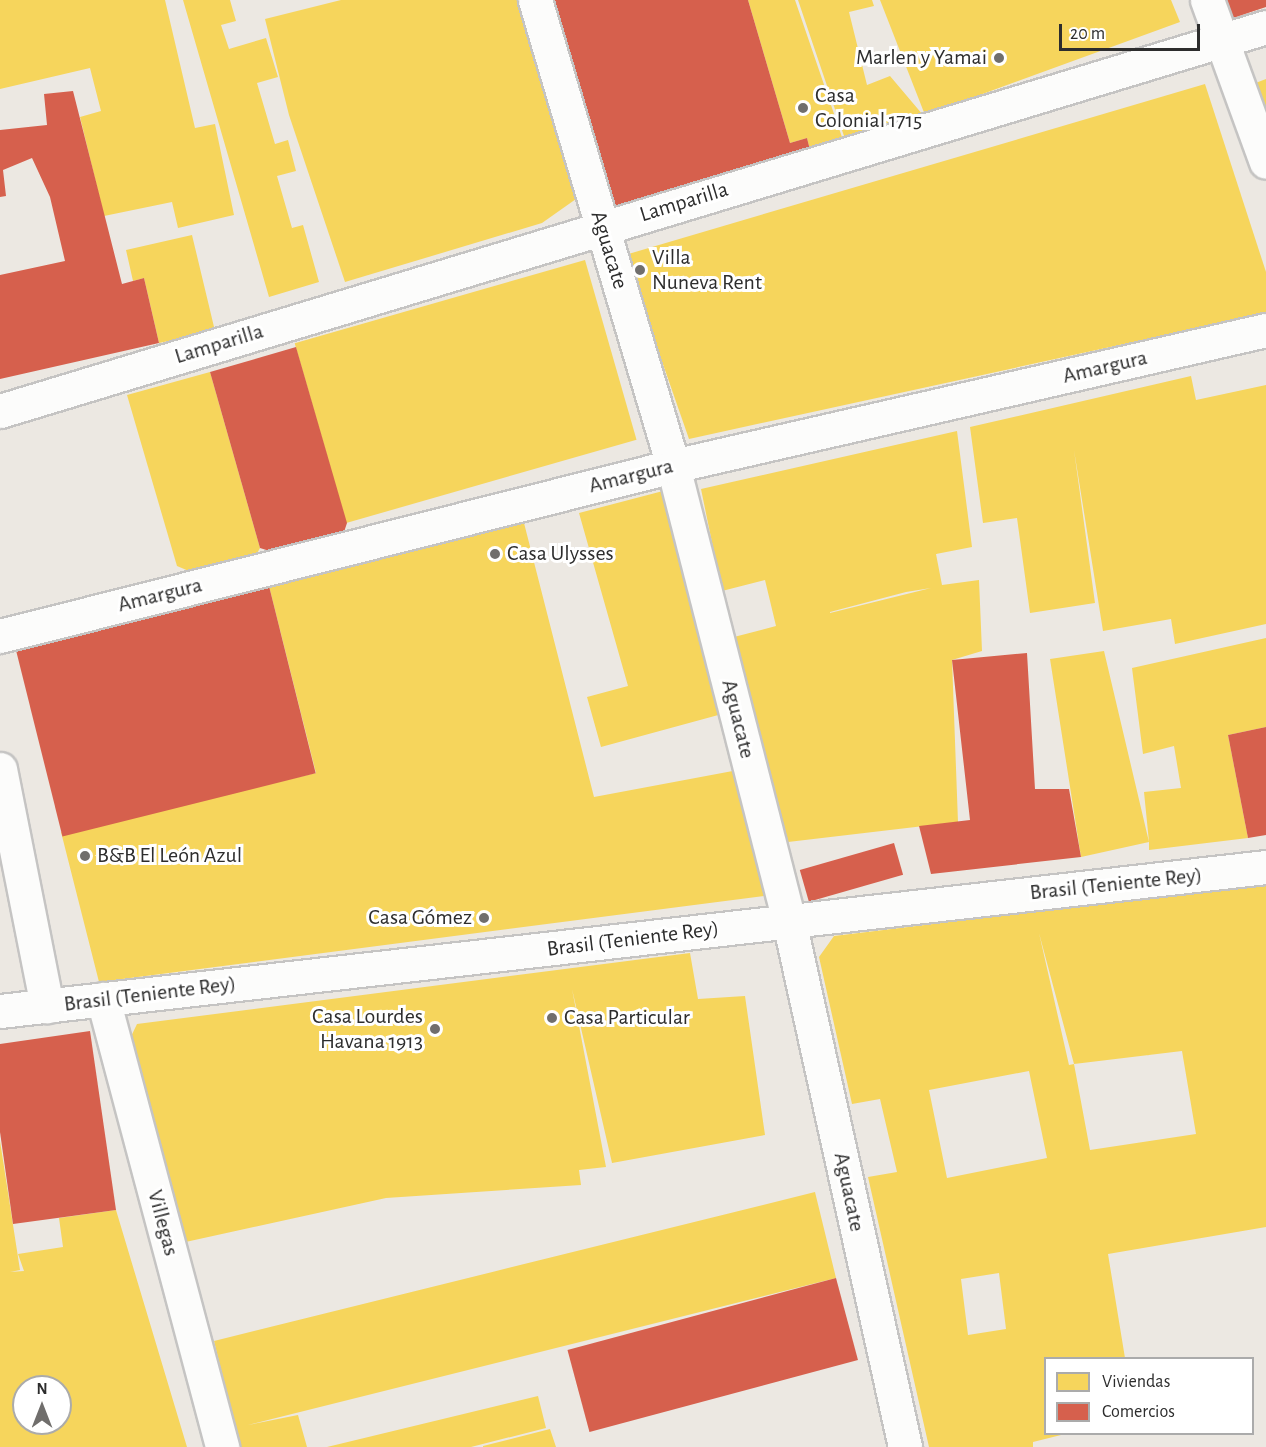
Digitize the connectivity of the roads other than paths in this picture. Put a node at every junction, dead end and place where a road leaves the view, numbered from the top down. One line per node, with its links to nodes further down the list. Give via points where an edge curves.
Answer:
1 (535, 0): 6 (street, Aguacate)
2 (1207, 0): 4 (street)
3 (1266, 27): 4 (street, Lamparilla)
4 (1222, 42): 5 (street); 6 (street, Lamparilla)
5 (1266, 162)
6 (602, 227): 8 (street, Lamparilla); 9 (street, Aguacate)
7 (1266, 330): 9 (street, Amargura)
8 (0, 411)
9 (673, 466): 10 (street, Amargura); 13 (street, Aguacate)
10 (0, 636)
11 (0, 769): 15 (street)
12 (1266, 867): 13 (street, Brasil (Teniente Rey))
13 (789, 921): 14 (street, Brasil (Teniente Rey)); 18 (street, Aguacate)
14 (103, 999): 15 (street, Brasil (Teniente Rey)); 17 (street, Villegas)
15 (47, 1006): 16 (street, Brasil (Teniente Rey))
16 (0, 1011)
17 (222, 1447)
18 (905, 1447)

